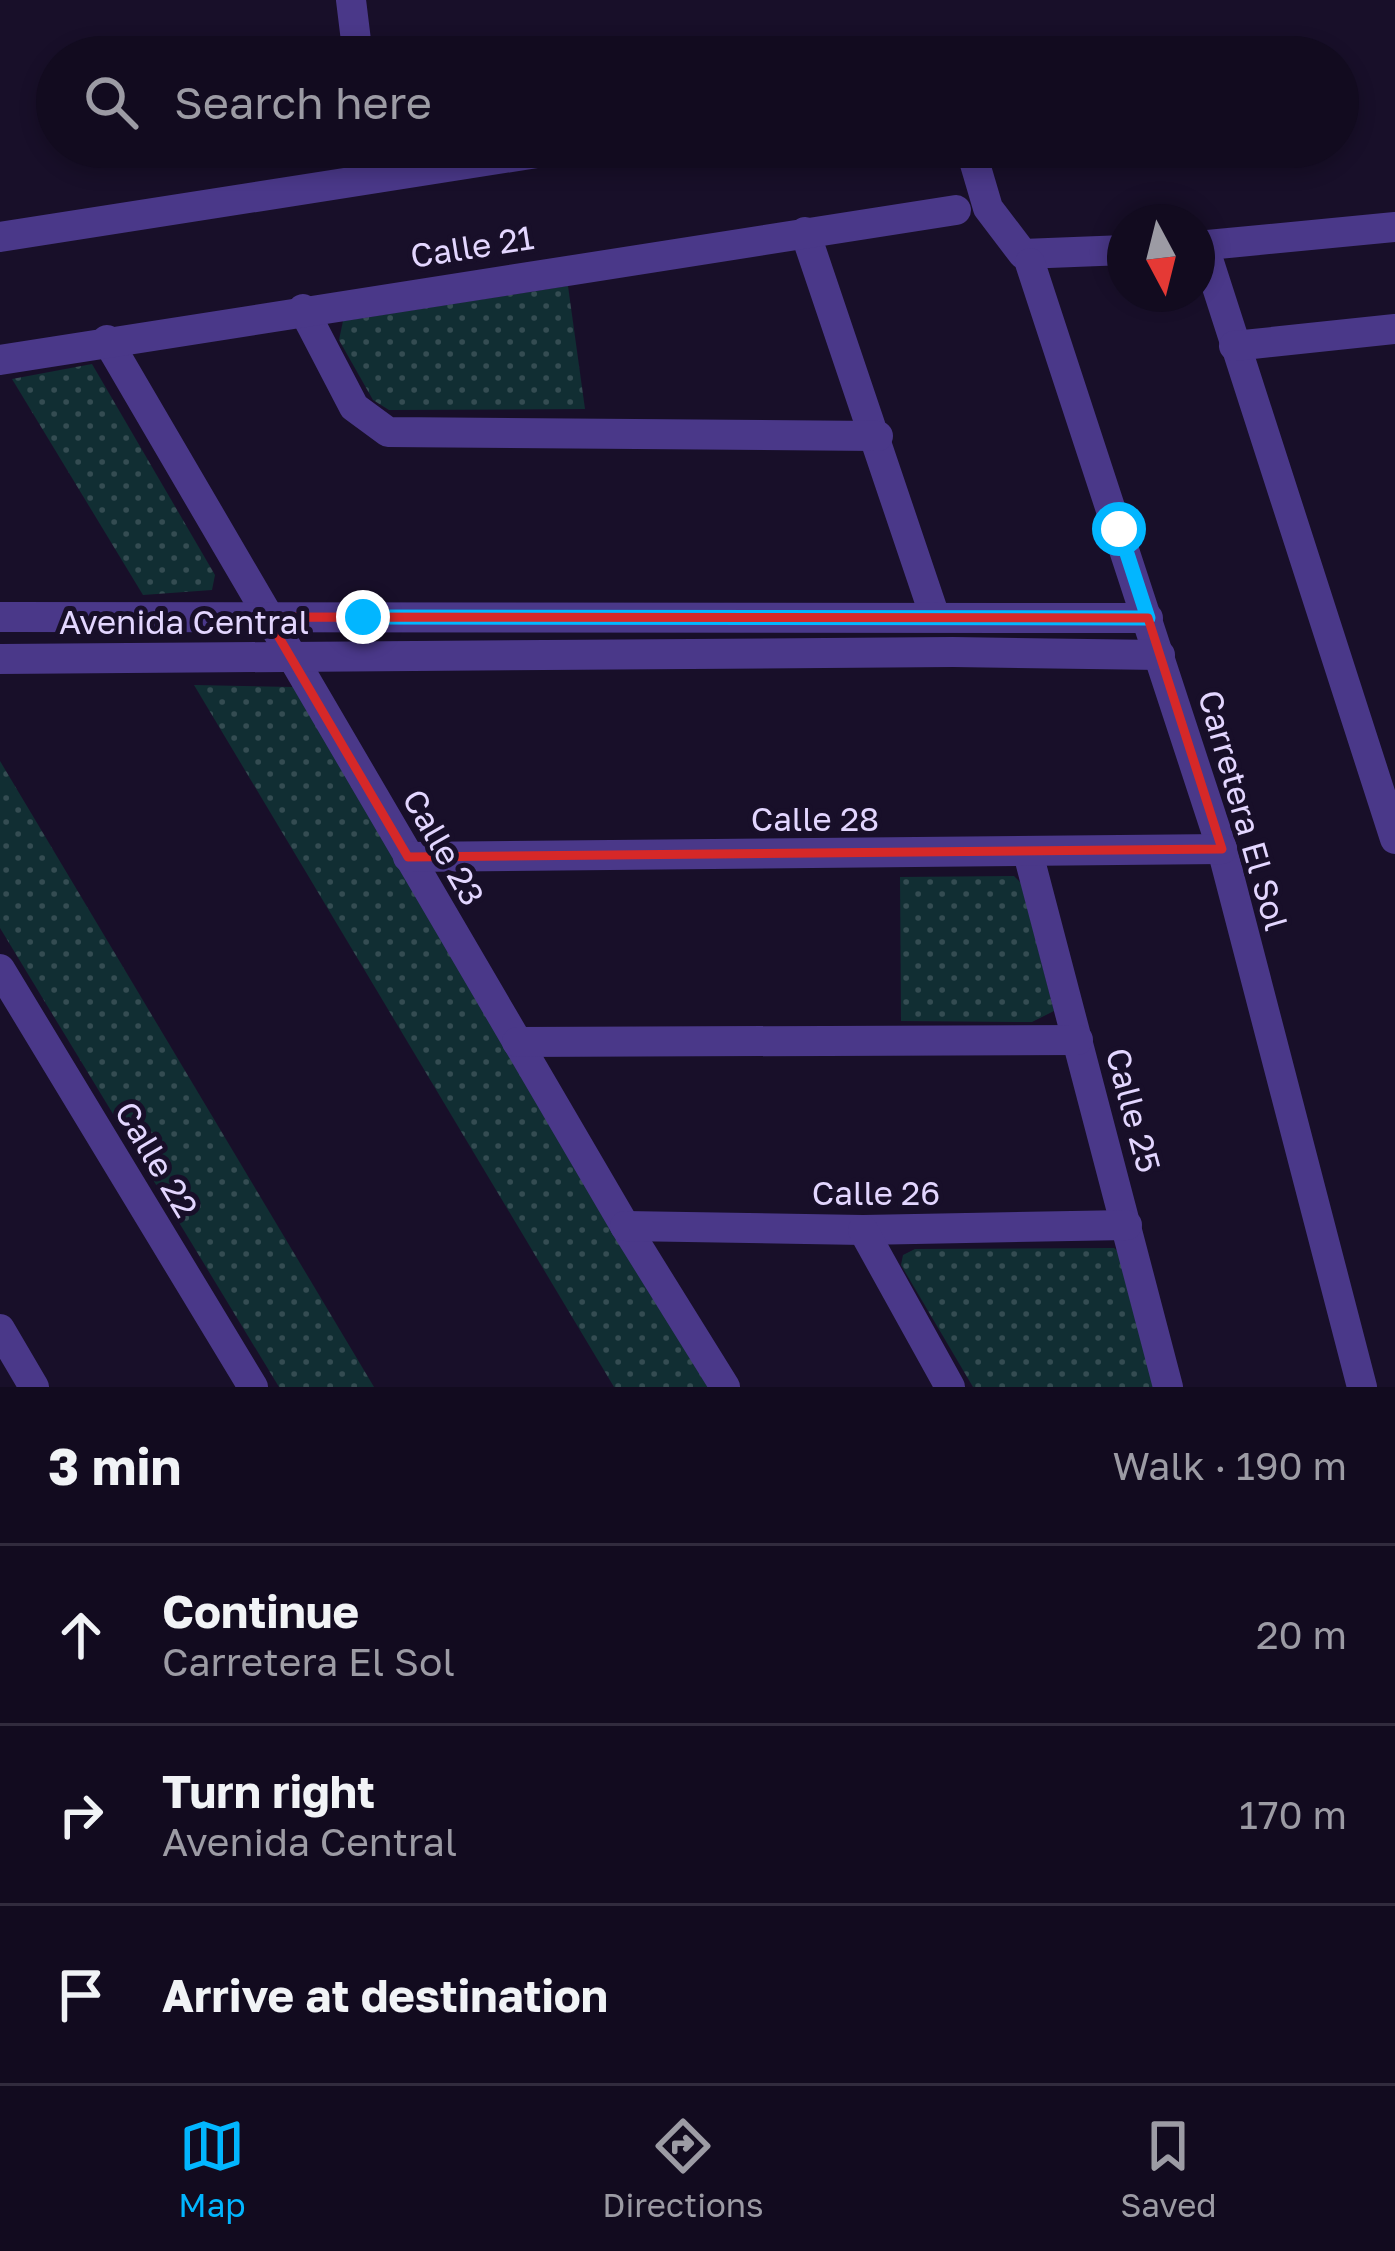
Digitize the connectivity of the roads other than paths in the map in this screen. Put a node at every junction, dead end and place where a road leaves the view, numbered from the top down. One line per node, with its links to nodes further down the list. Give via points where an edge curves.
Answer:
1 (351, 0): 2 (street)
2 (355, 36)
3 (342, 168): 8 (street)
4 (976, 168): 10 (street, via 988,208 1023,254)
5 (956, 210): 7 (street, Calle 21)
6 (1395, 227): 9 (street)
7 (806, 232): 13 (street, Calle 21); 18 (street)
8 (0, 237)
9 (1215, 249)
10 (1107, 251)
11 (1030, 262): 22 (street, Carretera El Sol)
12 (1215, 290): 16 (street)
13 (304, 309): 15 (street, Calle 21); 18 (street, via 354,406 388,432)
14 (1395, 329): 16 (street)
15 (107, 340): 17 (street, Calle 21); 20 (street, Calle 23)
16 (1234, 346): 26 (street)
17 (0, 360)
18 (878, 436): 21 (street)
19 (0, 617): 20 (street, Avenida Central)
20 (267, 617): 21 (street, Avenida Central); 23 (street, Calle 23)
21 (935, 617): 22 (street, Avenida Central)
22 (1148, 618): 24 (street, Carretera El Sol)
23 (290, 656): 24 (street, Avenida Central); 25 (street, Avenida Central); 29 (street, Calle 23)
24 (1160, 656): 27 (street, Carretera El Sol)
25 (0, 659)
26 (1395, 838)
27 (1222, 850): 28 (street, Calle 28); 42 (street, Carretera El Sol)
28 (1028, 853): 29 (street, Calle 28); 31 (street, Calle 25)
29 (407, 857): 32 (street, Calle 23)
30 (4, 983): 38 (street, Calle 22)
31 (1078, 1040): 32 (street); 33 (street, Calle 25)
32 (517, 1042): 34 (street, Calle 23)
33 (1127, 1225): 35 (street, Calle 26); 41 (street, Calle 25)
34 (625, 1226): 35 (street, Calle 26); 39 (street, Calle 23)
35 (863, 1230): 40 (street)
36 (0, 1329): 37 (street)
37 (18, 1372)
38 (253, 1387)
39 (725, 1387)
40 (950, 1387)
41 (1168, 1387)
42 (1362, 1387)

